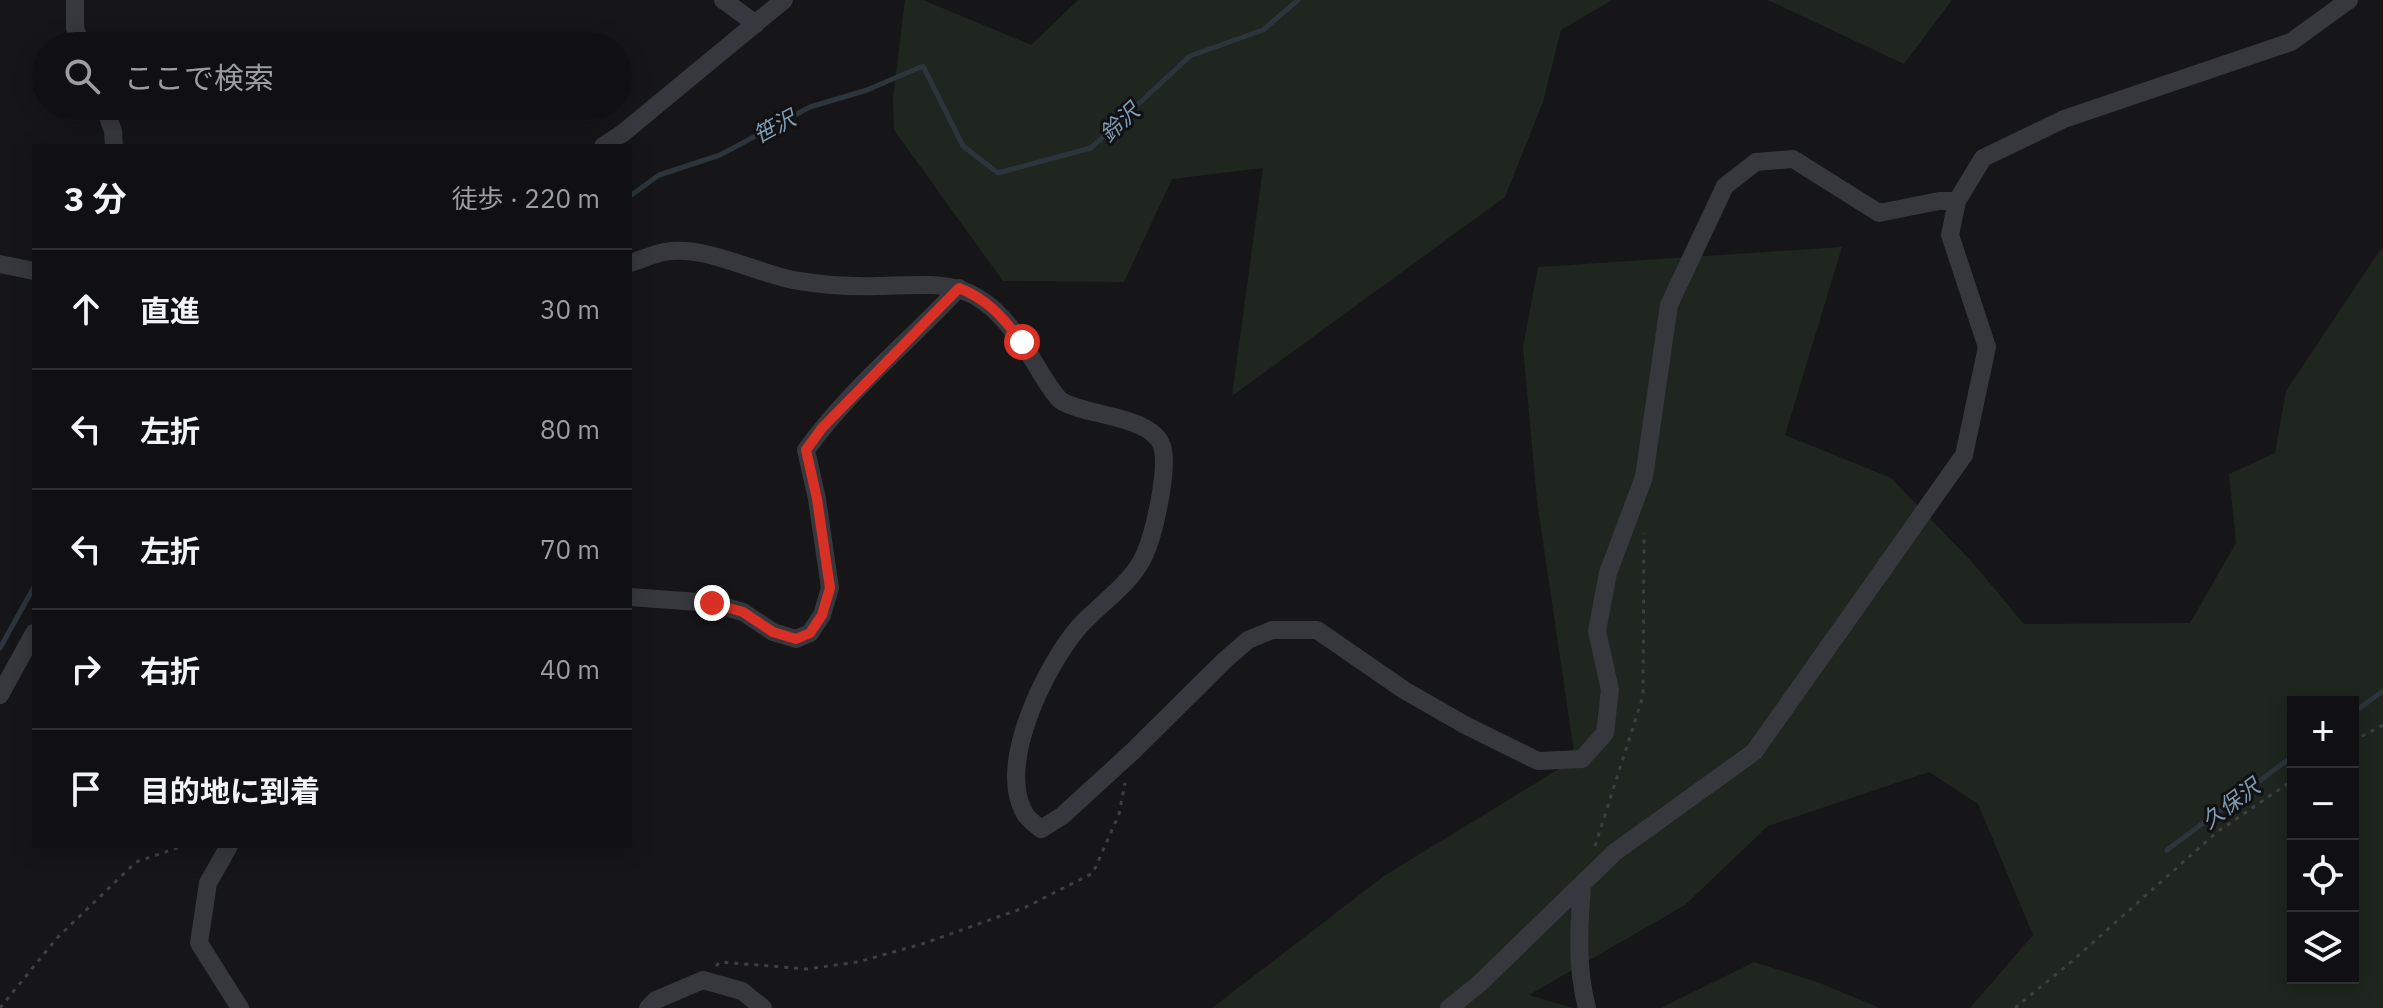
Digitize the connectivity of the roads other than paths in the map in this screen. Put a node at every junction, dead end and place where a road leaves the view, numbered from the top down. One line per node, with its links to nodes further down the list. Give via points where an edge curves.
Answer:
1 (75, 0): 6 (street)
2 (723, 0): 5 (street)
3 (784, 0): 5 (street)
4 (2349, 0): 10 (street, via 2291,42 2064,119 1983,158)
5 (756, 24): 9 (street)
6 (77, 32)
7 (109, 120): 8 (street)
8 (114, 144)
9 (606, 144)
10 (1957, 201): 14 (street, via 1879,213 1793,159 1756,162 1725,186 1669,305 1644,477 1608,573 1597,631 1610,690 1605,733 1582,759 1538,761 1404,690 1317,630 1272,630 1248,640 1062,816 1041,829 1024,814 1019,799 1020,751 1033,701 1076,630 1142,560 1154,531 1164,458 1161,443 1149,432 1059,400 1005,321 979,296); 19 (street, via 1950,235 1987,347 1964,455 1754,752 1615,852)
11 (632, 262): 14 (street, via 666,251 695,253 798,281)
12 (0, 264): 13 (street)
13 (32, 271)
14 (959, 288): 15 (street, via 806,450 830,588 810,633 796,639 773,632 743,612 712,603)
15 (632, 597)
16 (32, 637): 17 (street)
17 (0, 695)
18 (228, 848): 20 (street, via 208,883 199,943)
19 (1582, 884): 23 (street); 24 (street, via 1578,937)
20 (240, 1008)
21 (648, 1008): 22 (street, via 703,980 742,991)
22 (763, 1008)
23 (1449, 1008)
24 (1587, 1008)

